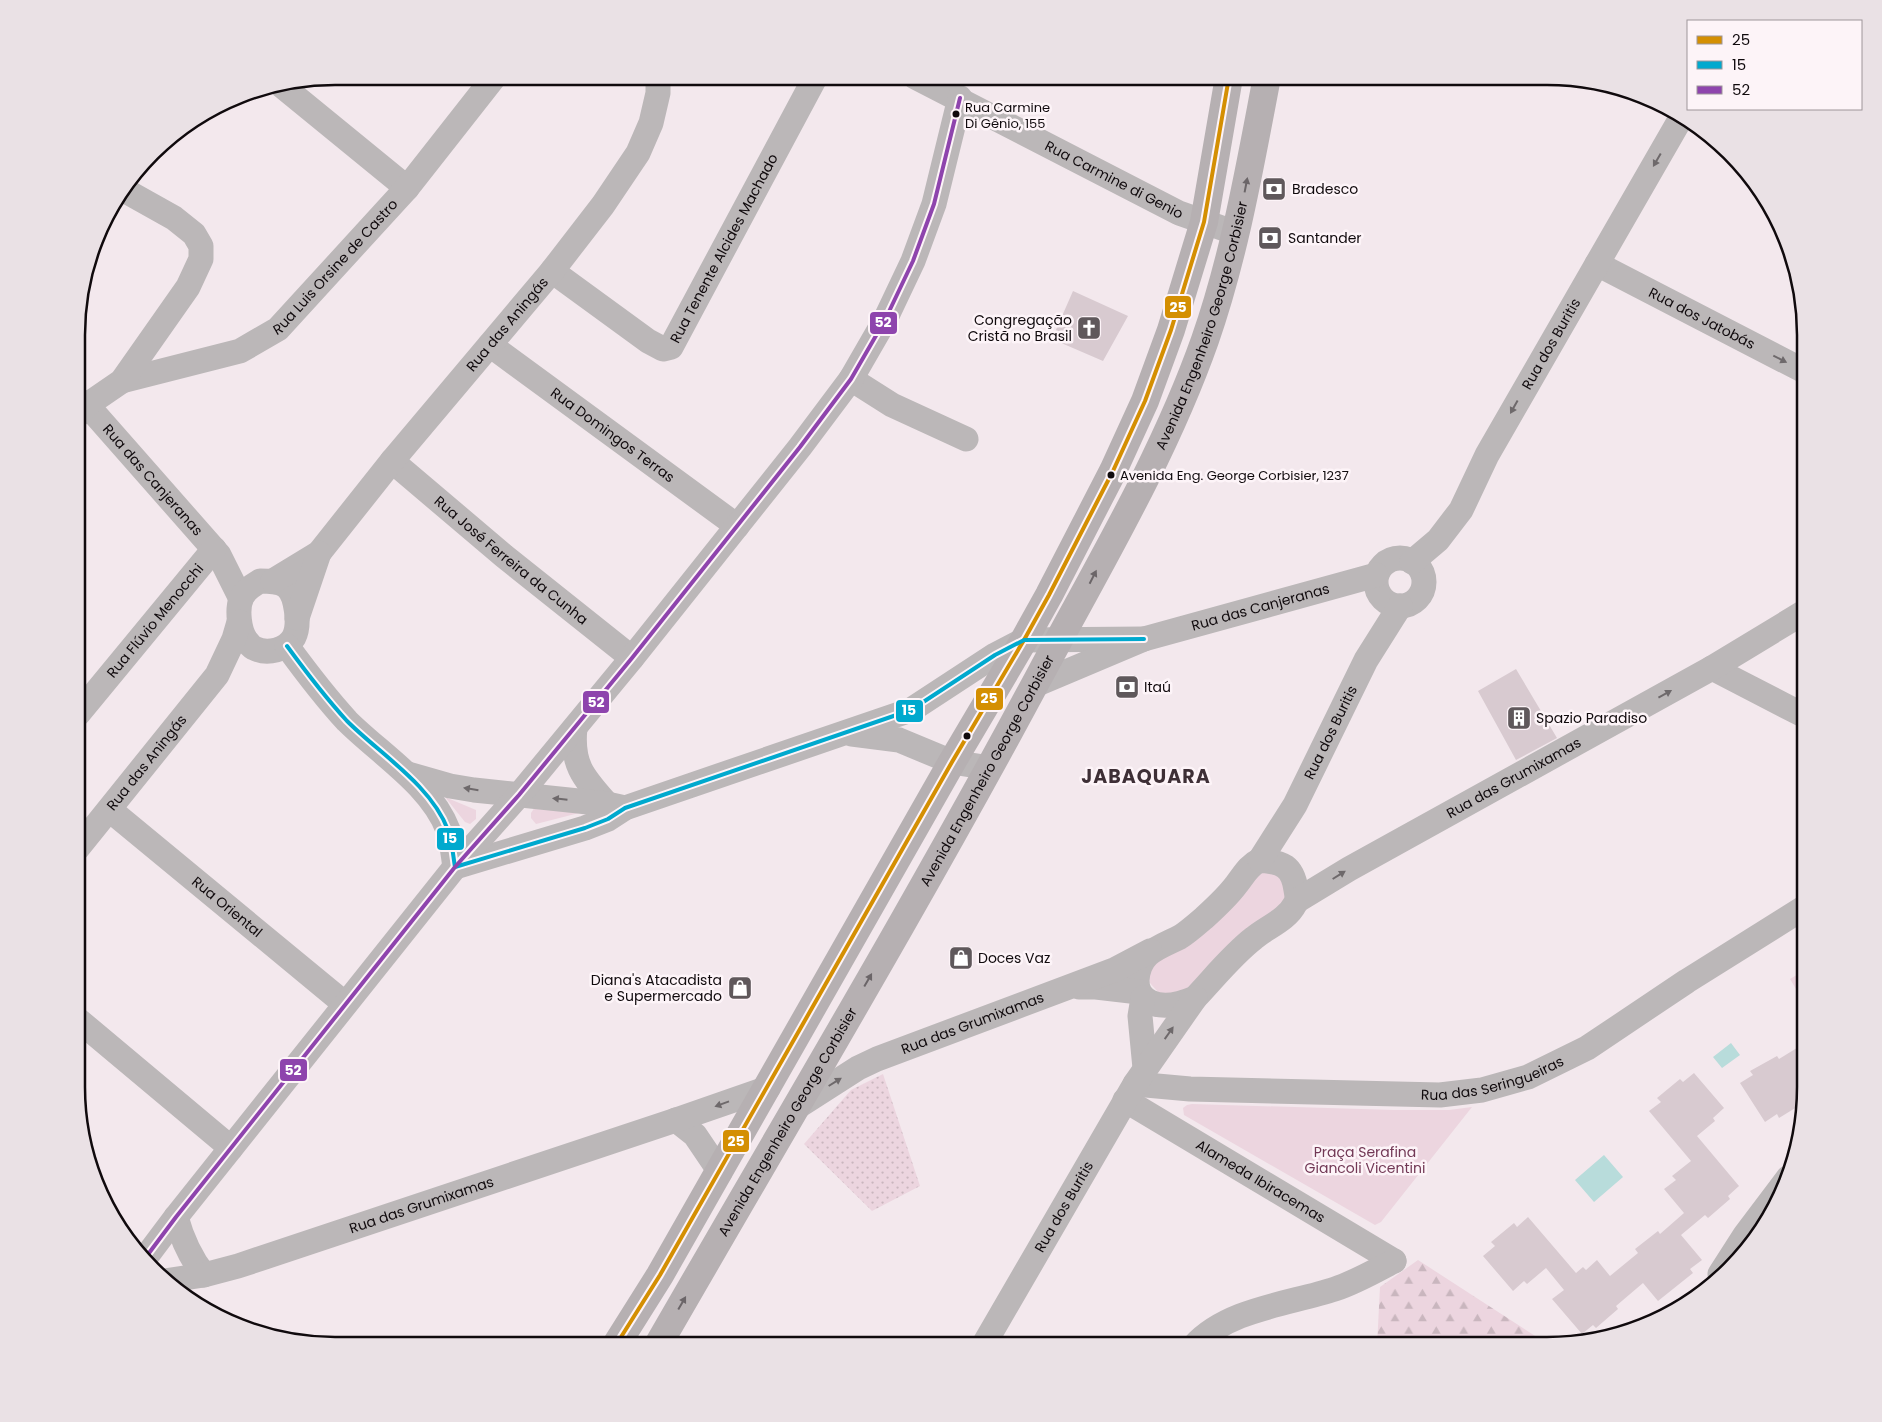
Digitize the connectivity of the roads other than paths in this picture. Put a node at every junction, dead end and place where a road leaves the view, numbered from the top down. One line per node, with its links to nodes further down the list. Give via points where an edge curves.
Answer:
1 (489, 85): 10 (street, Rua Luis Orsine de Castro)
2 (658, 85): 15 (street, Rua das Aningás, via 651,123 638,153)
3 (811, 85): 15 (street, Rua Tenente Alcides Machado, via 671,347 663,349 648,341)
4 (933, 85): 8 (street, Rua Carmine di Genio)
5 (1228, 85): 12 (main road, Avenida Engenheiro George Corbisier)
6 (1265, 85): 13 (main road, Avenida Engenheiro George Corbisier, one-way to 6)
7 (287, 90): 10 (street)
8 (960, 98): 12 (street, Rua Carmine di Genio, via 1179,213); 18 (street, via 934,204 913,260 885,320)
9 (1678, 123): 14 (street, Rua dos Buritis, one-way to 14)
10 (407, 188): 19 (street, Rua Luis Orsine de Castro, via 278,329 240,351)
11 (129, 193): 19 (street, via 174,218 194,234 201,246 201,259 188,287)
12 (1204, 222): 13 (street, Rua Carmine di Genio); 35 (main road, Avenida Engenheiro George Corbisier, via 1145,401 1113,472)
13 (1236, 233): 34 (main road, Avenida Engenheiro George Corbisier, one-way to 13, via 1175,414 1205,338)
14 (1597, 264): 17 (street, Rua dos Jatobás, one-way to 17); 27 (street, Rua dos Buritis, one-way to 27, via 1487,455 1461,510 1438,540)
15 (552, 271): 16 (street, Rua das Aningás)
16 (490, 345): 23 (street, Rua das Aningás); 24 (street, Rua Domingos Terras)
17 (1797, 367)
18 (851, 379): 22 (street, via 892,405); 24 (street)
19 (122, 381): 20 (street)
20 (85, 404)
21 (85, 411): 25 (street, Rua das Canjeranas)
22 (966, 439)
23 (392, 461): 26 (street, Rua das Aningás); 37 (street, Rua José Ferreira da Cunha)
24 (737, 526): 37 (street)
25 (216, 552): 28 (street, Rua das Canjeranas); 30 (street, Rua das Canjeranas); 41 (street, Rua Flúvio Menocchi)
26 (319, 553): 28 (street, Rua das Aningás); 32 (street, Rua das Aningás)
27 (1412, 562): 29 (street, via 1405,559 1384,563); 29 (street, via 1422,573 1424,581 1414,601)
28 (267, 581): 30 (street, via 252,586); 32 (street, via 286,586 295,599)
29 (1386, 593): 33 (street, Rua das Canjeranas); 54 (street, Rua dos Buritis, via 1366,660)
30 (240, 610): 36 (street, via 243,636 253,648); 39 (street, Rua das Aningás, via 234,640)
31 (1797, 616): 38 (street, Rua das Grumixamas)
32 (297, 618): 36 (street, via 295,636)
33 (1144, 638): 34 (street, Rua das Canjeranas); 40 (street, Rua das Canjeranas)
34 (1059, 639): 35 (street, Rua das Canjeranas); 40 (main road, Avenida Engenheiro George Corbisier)
35 (1024, 640): 42 (street, Rua das Canjeranas, via 994,655); 47 (main road, Avenida Engenheiro George Corbisier)
36 (277, 649): 39 (street, Rua das Aningás); 49 (street, via 348,721)
37 (632, 658): 44 (street)
38 (1712, 668): 43 (street); 56 (street, Rua das Grumixamas, one-way to 38)
39 (217, 675): 52 (street, Rua das Aningás)
40 (1035, 684): 48 (main road, Avenida Engenheiro George Corbisier)
41 (85, 706)
42 (911, 710): 45 (street, Rua das Canjeranas); 46 (street)
43 (1797, 711)
44 (575, 728): 50 (street); 51 (street, via 576,757 584,777)
45 (845, 733): 46 (street, Rua das Canjeranas); 51 (street, Rua das Canjeranas)
46 (908, 743): 47 (street, Rua das Canjeranas)
47 (952, 762): 48 (street, Rua das Canjeranas); 67 (main road, Avenida Engenheiro George Corbisier)
48 (990, 768): 64 (main road, Avenida Engenheiro George Corbisier, one-way to 48)
49 (408, 774): 50 (street, one-way to 49, via 450,786); 55 (street, via 442,816 449,832)
50 (519, 795): 51 (street, one-way to 50); 55 (street)
51 (616, 806): 55 (street, via 608,819 585,828)
52 (110, 810): 53 (street, Rua das Aningás); 62 (street, Rua Oriental)
53 (85, 840)
54 (1268, 861): 56 (street, via 1285,866 1294,876); 58 (street, Rua das Grumixamas, via 1245,872 1204,918 1182,936)
55 (455, 867): 62 (street)
56 (1298, 900): 61 (street, Rua das Grumixamas, via 1282,918 1242,948)
57 (1797, 912): 66 (street, Rua das Seringueiras, via 1587,1048 1528,1077 1482,1090 1432,1095 1190,1089)
58 (1150, 951): 59 (street, Rua das Grumixamas, via 1114,970); 60 (street, via 1138,972 1137,985)
59 (1066, 988): 60 (street, Rua das Grumixamas, via 1096,987); 65 (street, Rua das Grumixamas)
60 (1141, 995): 61 (street, Rua das Grumixamas, via 1155,1004 1172,1005); 66 (street)
61 (1195, 998): 66 (street, Rua dos Buritis, one-way to 61)
62 (345, 1004): 70 (street)
63 (85, 1026): 70 (street)
64 (834, 1039): 65 (street, Rua das Grumixamas, via 850,1055); 68 (main road, Avenida Engenheiro George Corbisier)
65 (877, 1059): 68 (street, Rua das Grumixamas, one-way to 65)
66 (1135, 1084): 80 (street, Rua dos Buritis); 81 (street, Alameda Ibiracemas, via 1394,1261 1336,1288 1232,1319)
67 (768, 1088): 69 (street, Rua das Grumixamas, one-way to 69); 71 (main road, Avenida Engenheiro George Corbisier)
68 (794, 1109): 79 (main road, Avenida Engenheiro George Corbisier, one-way to 68)
69 (676, 1120): 71 (street, via 695,1134); 76 (street, Rua das Grumixamas)
70 (231, 1148): 73 (street)
71 (720, 1172): 78 (main road, Avenida Engenheiro George Corbisier)
72 (1765, 1209): 75 (street)
73 (176, 1217): 74 (street); 76 (street, via 186,1248)
74 (149, 1254)
75 (1732, 1255)
76 (204, 1275): 77 (street, Rua das Grumixamas)
77 (176, 1279)
78 (621, 1337)
79 (663, 1337)
80 (989, 1337)
81 (1202, 1337)

